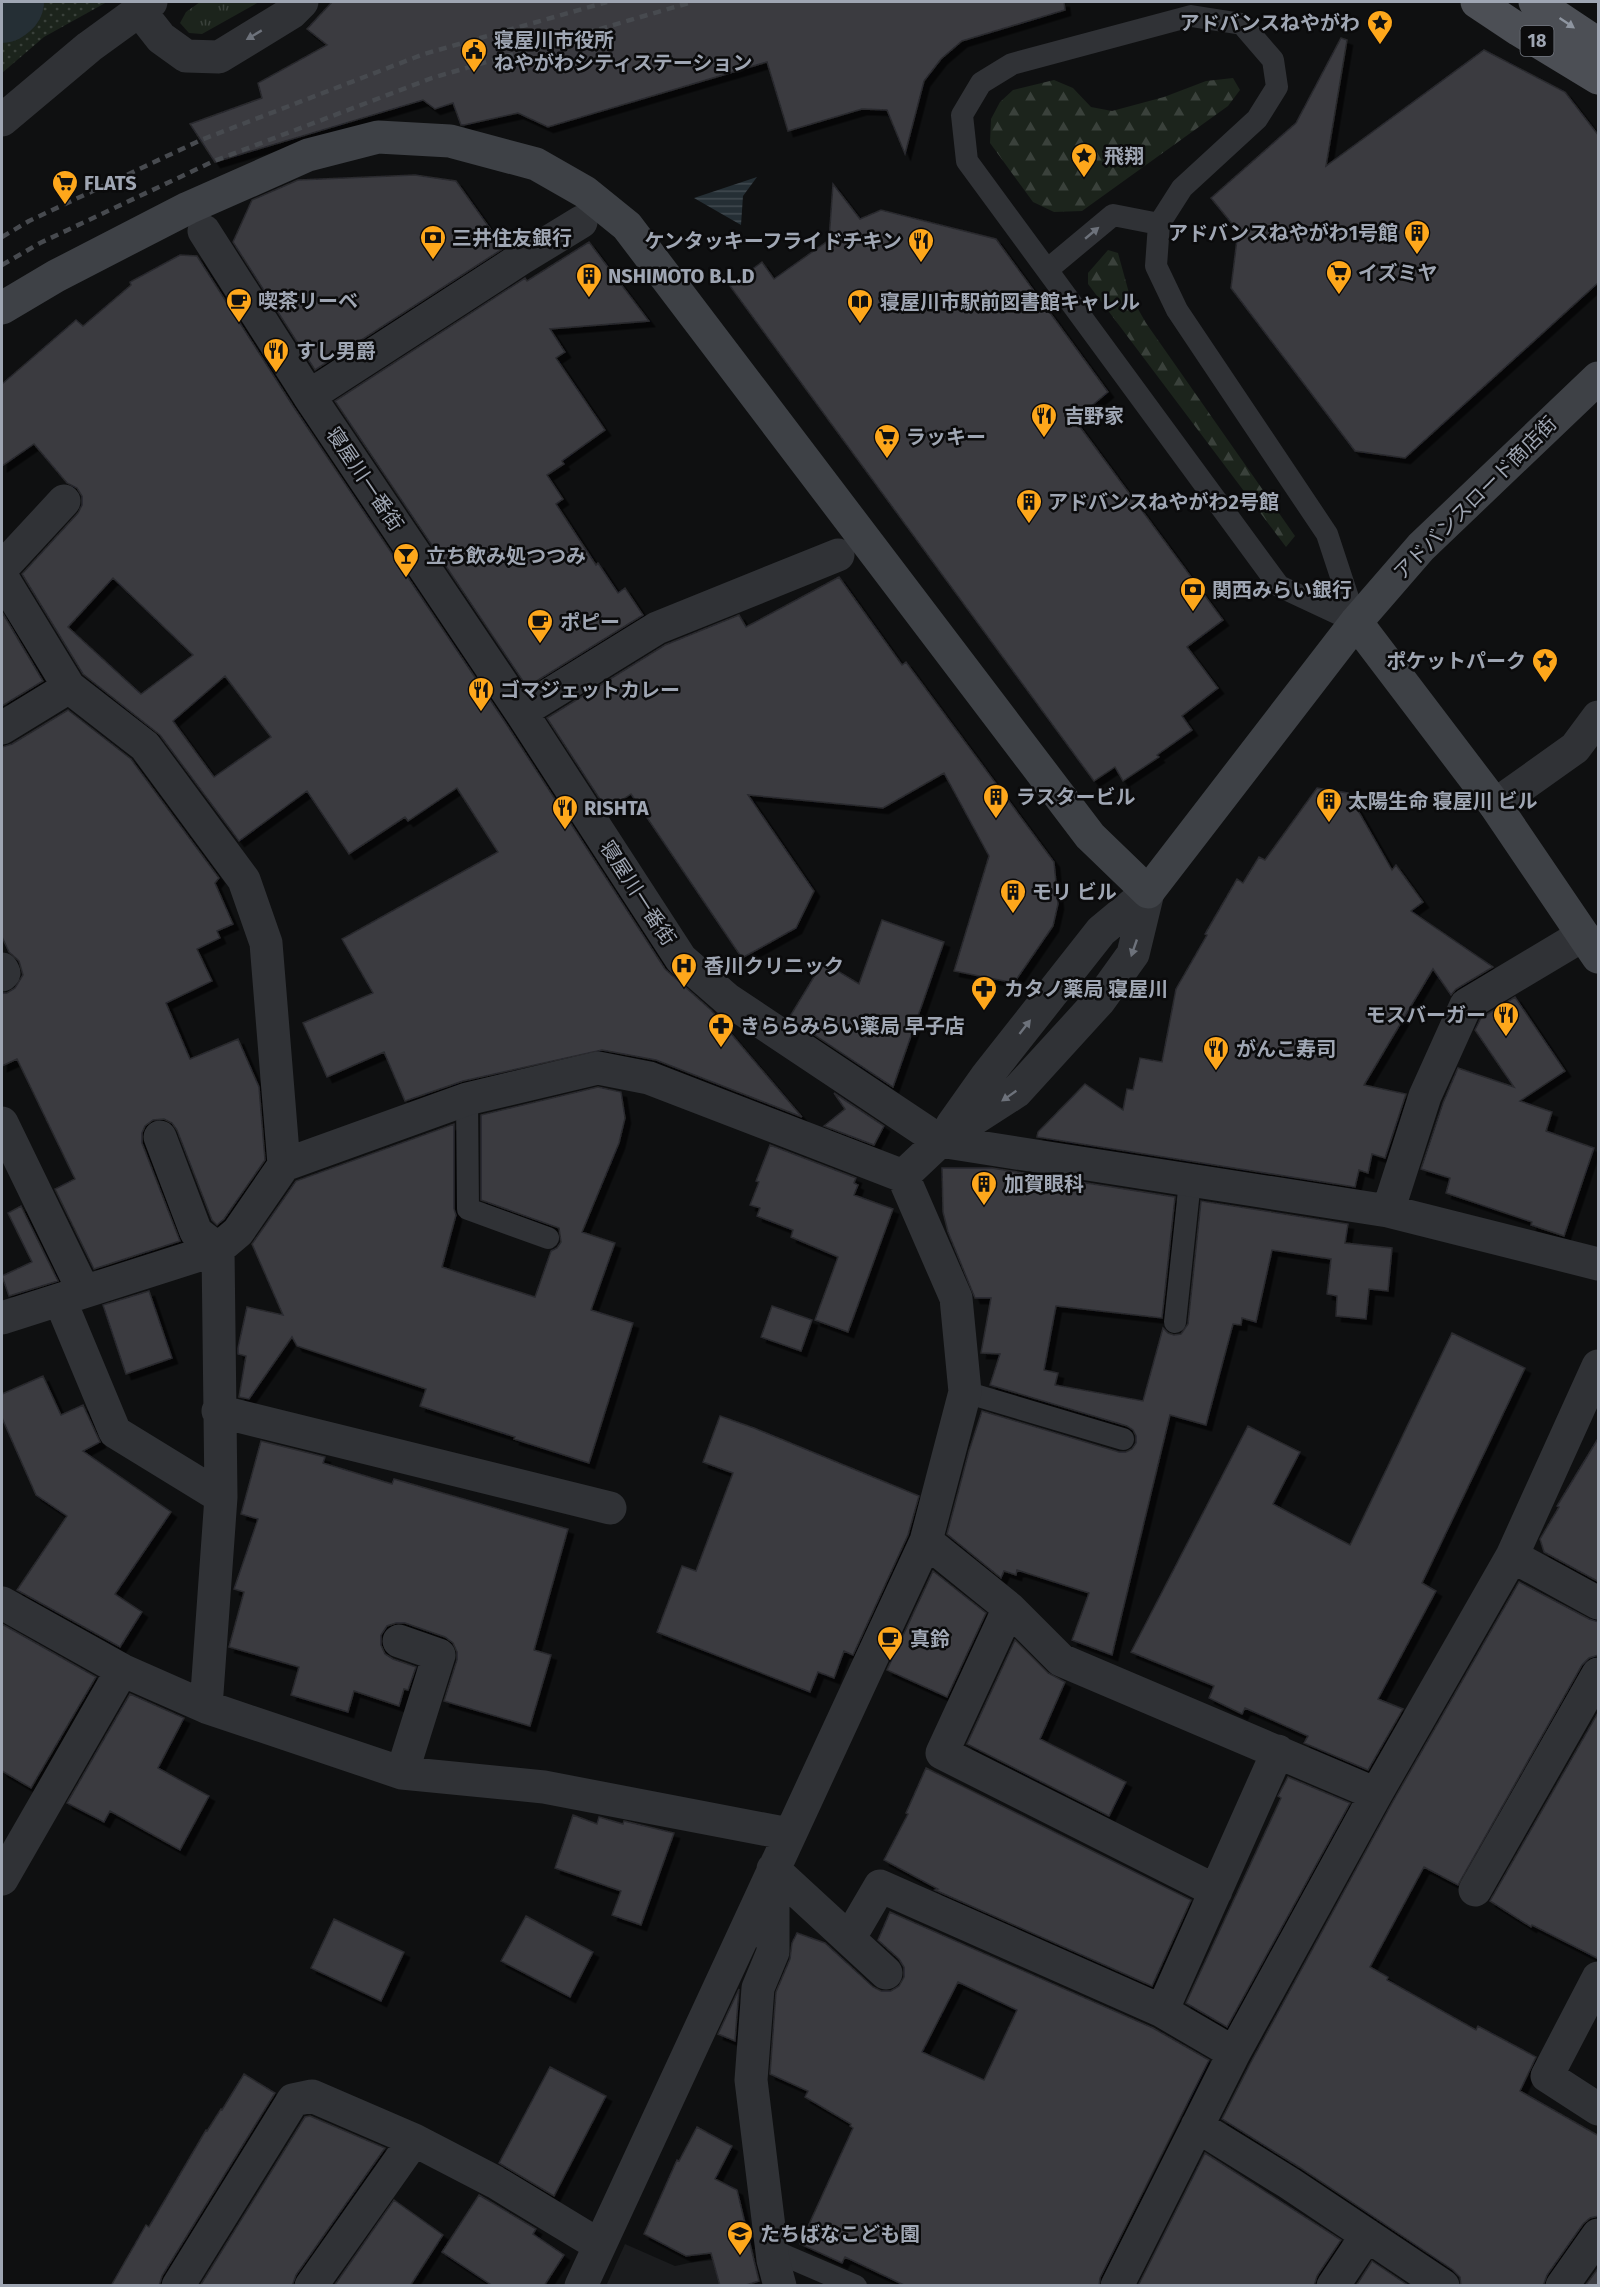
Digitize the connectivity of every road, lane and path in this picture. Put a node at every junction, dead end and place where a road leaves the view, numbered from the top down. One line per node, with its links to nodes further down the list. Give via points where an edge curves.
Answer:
1 (302, 2): 4 (street, one-way to 4, via 291,13 219,57 186,56 161,38)
2 (1477, 2): 6 (main road, 18)
3 (1535, 2): 5 (main road, 18, one-way to 5)
4 (145, 6): 7 (street)
5 (1599, 44)
6 (1599, 78)
7 (2, 120)
8 (581, 222): 14 (street)
9 (1159, 224): 11 (lane, one-way to 9, via 1113,216); 11 (lane, via 1182,188 1257,119 1277,87 1273,60 1242,24 1191,16 1012,64 981,83 962,115 967,161); 19 (lane, via 1156,266 1177,310 1327,534)
10 (204, 231): 14 (street, 寝屋川一番街)
11 (1047, 270): 19 (lane, via 1279,586)
12 (2, 308): 25 (street, via 178,214 308,155 378,137 450,141 536,164 585,192 627,226 1090,836)
13 (1599, 378): 19 (street, アドバンスロード商店街, via 1421,547)
14 (309, 396): 21 (street, 寝屋川一番街)
15 (64, 501): 17 (street)
16 (838, 555): 21 (street, via 657,628)
17 (2, 568)
18 (2, 577): 20 (street)
19 (1356, 622): 24 (street); 25 (street, アドバンスロード商店街)
20 (69, 687): 23 (street); 33 (street, via 145,746 244,880 266,943)
21 (521, 712): 32 (street, 寝屋川一番街, via 681,959 727,999)
22 (1599, 717): 24 (street, via 1575,748)
23 (2, 728)
24 (1495, 805): 26 (street)
25 (1148, 892): 32 (street, via 1133,954 1100,1000 1016,1092)
26 (1591, 946): 36 (street, via 1466,1005 1425,1096)
27 (2, 969): 28 (street)
28 (2, 975)
29 (466, 1099): 33 (street); 34 (street, via 598,1068 649,1078); 37 (lane, via 468,1209)
30 (2, 1123): 40 (street)
31 (160, 1137): 38 (street, via 196,1232)
32 (940, 1141): 34 (street); 35 (street)
33 (284, 1165): 38 (street, via 238,1232)
34 (903, 1176): 44 (street, via 956,1298)
35 (1190, 1181): 36 (street); 42 (lane)
36 (1388, 1211): 39 (street)
37 (548, 1238)
38 (218, 1249): 40 (street); 45 (street)
39 (1599, 1264)
40 (72, 1296): 41 (street); 47 (street, via 115,1431)
41 (2, 1318)
42 (1175, 1322)
43 (1599, 1366): 50 (street)
44 (965, 1392): 46 (lane); 49 (street)
45 (218, 1411): 47 (street); 48 (street)
46 (1124, 1439)
47 (220, 1497): 57 (street)
48 (610, 1508)
49 (926, 1541): 53 (street); 61 (street)
50 (1512, 1556): 52 (street); 60 (street)
51 (2, 1603): 55 (street)
52 (1599, 1603)
53 (1009, 1608): 58 (street, via 1061,1659); 65 (street, via 942,1753)
54 (399, 1641): 59 (street, via 439,1655)
55 (122, 1670): 57 (street); 63 (street)
56 (1599, 1674): 64 (street)
57 (206, 1707): 59 (street)
58 (1278, 1751): 60 (street); 65 (street)
59 (402, 1773): 61 (street, via 544,1787)
60 (1376, 1794): 70 (street)
61 (789, 1834): 62 (street)
62 (773, 1869): 66 (street); 76 (street); 77 (street, via 773,1952 758,1988 751,2080)
63 (2, 1879)
64 (1475, 1890)
65 (1216, 1891): 69 (street)
66 (849, 1939): 67 (street); 69 (street, via 880,1886)
67 (886, 1973)
68 (1599, 1978): 71 (street, via 1546,2076)
69 (1162, 2011): 70 (street)
70 (1234, 2052): 72 (street)
71 (1599, 2109)
72 (1197, 2126): 74 (street); 83 (street)
73 (414, 2140): 76 (street, via 495,2182); 78 (street, via 312,2096 293,2100); 79 (street)
74 (1367, 2235): 84 (street); 85 (street)
75 (1599, 2235): 86 (street)
76 (599, 2245): 80 (street)
77 (772, 2250): 81 (street); 82 (lane)
78 (178, 2286)
79 (311, 2286)
80 (581, 2286)
81 (780, 2286)
82 (856, 2286)
83 (1117, 2286)
84 (1333, 2286)
85 (1443, 2286)
86 (1562, 2286)

